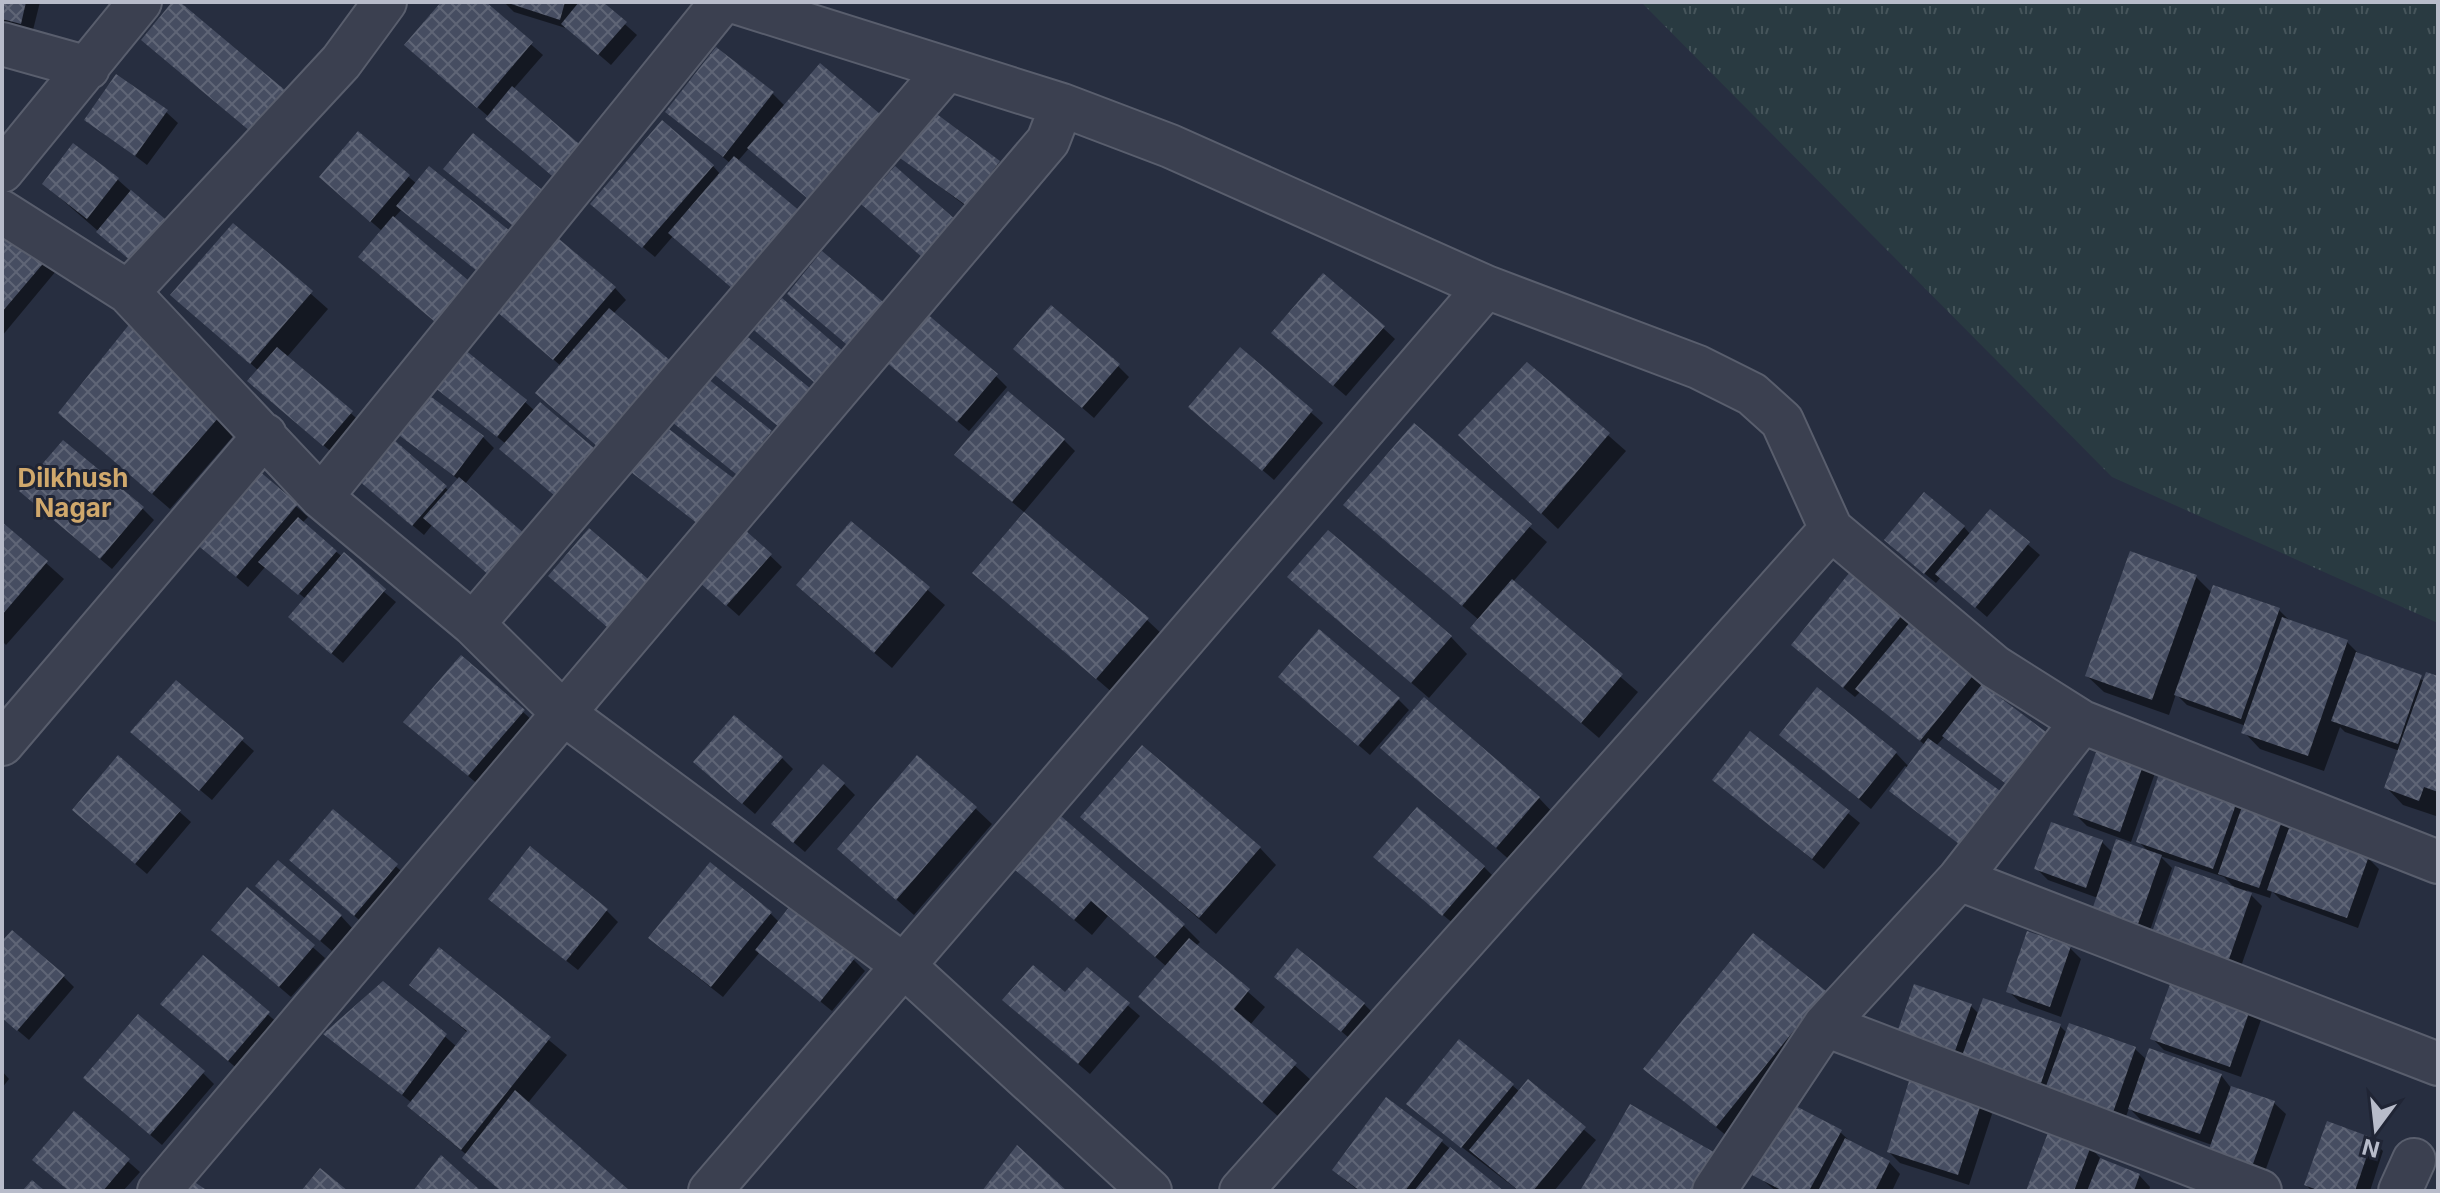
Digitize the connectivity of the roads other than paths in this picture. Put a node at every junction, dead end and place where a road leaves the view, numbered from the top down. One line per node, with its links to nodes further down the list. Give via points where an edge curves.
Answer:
1 (140, 2): 6 (street)
2 (385, 2): 12 (street, via 341,62)
3 (722, 2): 14 (street)
4 (735, 2): 7 (street)
5 (2, 44): 6 (street)
6 (88, 68): 9 (street)
7 (946, 70): 8 (street); 16 (street)
8 (1062, 105): 11 (street, via 1170,146); 17 (street, via 1048,141)
9 (2, 171)
10 (2, 212): 12 (street)
11 (1486, 287): 15 (street, via 1698,367 1752,394 1782,421); 22 (street)
12 (128, 292): 13 (street)
13 (265, 435): 14 (street); 19 (street)
14 (321, 497): 16 (street)
15 (1831, 529): 18 (street, via 1995,667); 29 (street)
16 (473, 624): 17 (street)
17 (563, 713): 22 (street); 26 (street)
18 (2082, 722): 20 (street); 21 (street)
19 (2, 744)
20 (2438, 862)
21 (1959, 879): 23 (street); 24 (street)
22 (903, 965): 27 (street); 28 (street)
23 (1825, 1025): 25 (street); 30 (street)
24 (2438, 1064)
25 (2170, 1176): 31 (street)
26 (159, 1191)
27 (710, 1191)
28 (1150, 1191)
29 (1241, 1191)
30 (1714, 1191)
31 (2260, 1191)

